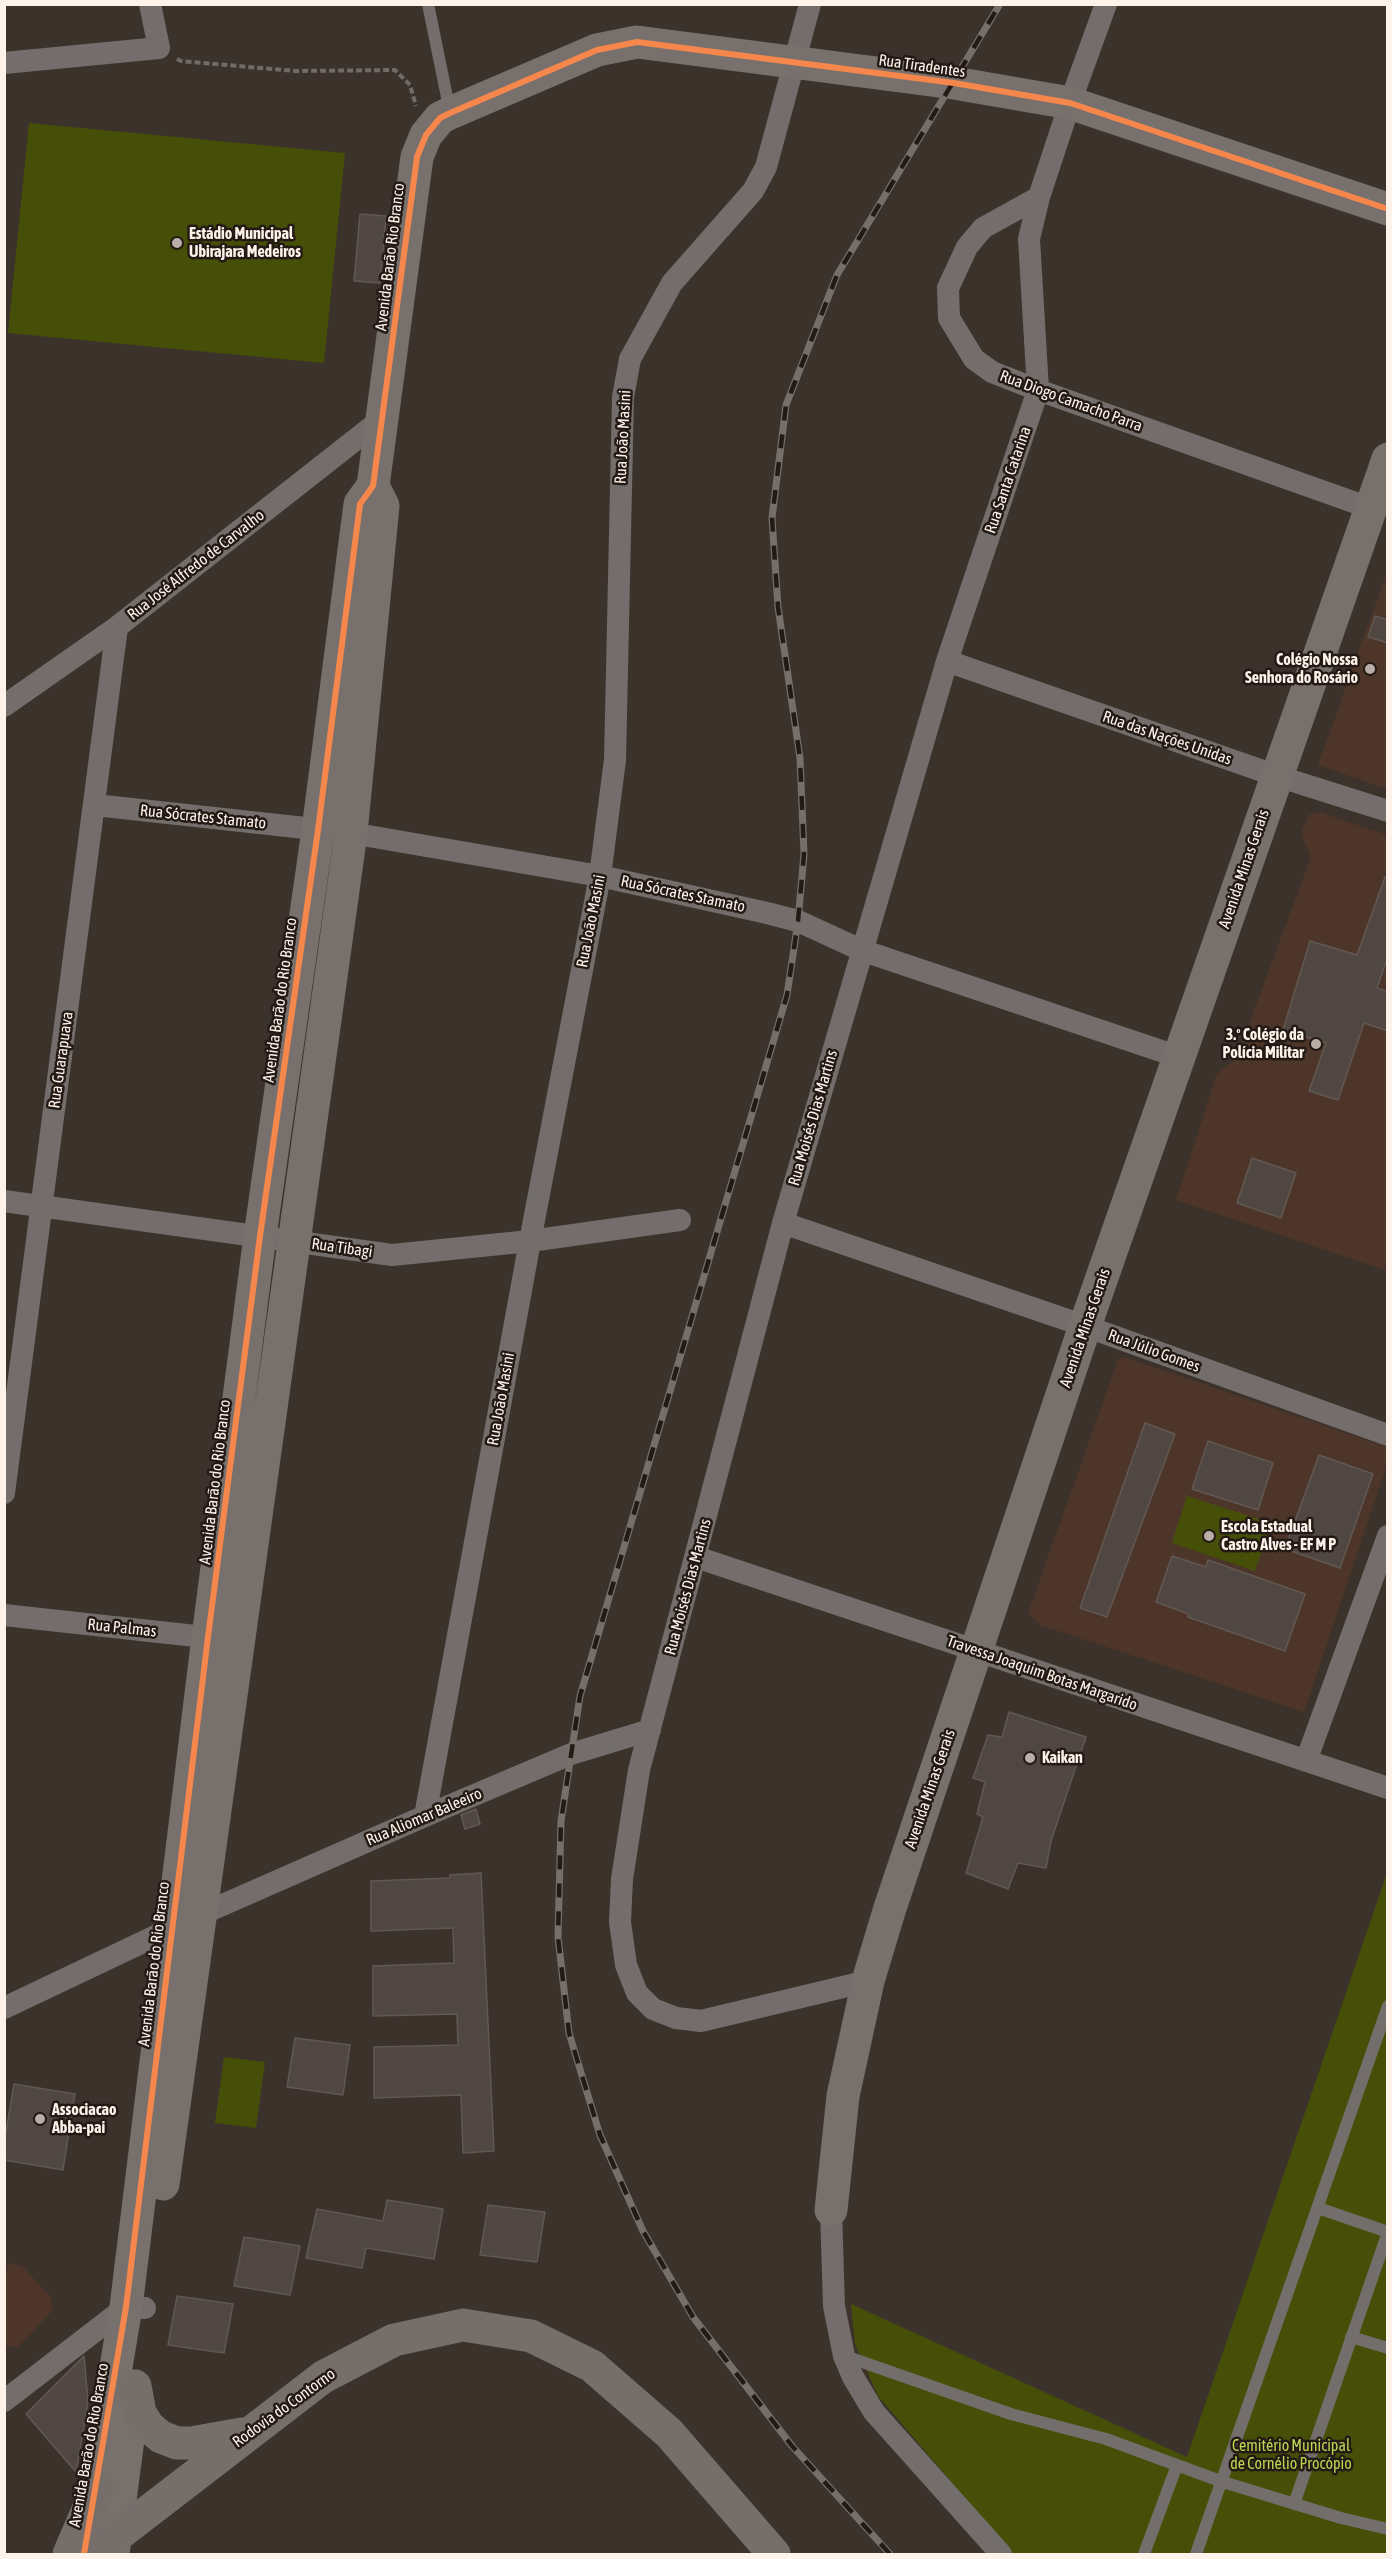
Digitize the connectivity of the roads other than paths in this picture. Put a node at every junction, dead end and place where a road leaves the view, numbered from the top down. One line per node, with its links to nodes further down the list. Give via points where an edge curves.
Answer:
1 (150, 4): 5 (street, via 159,48)
2 (428, 4): 8 (lane)
3 (810, 4): 6 (street, Rua João Masini)
4 (1106, 4): 7 (street, Rua Santa Catarina)
5 (4, 63)
6 (794, 63): 7 (street, Rua Tiradentes, via 954,83); 8 (street, Rua Tiradentes, via 637,42 597,50); 24 (street, Rua João Masini, via 775,142 757,183 672,283 630,359 623,397 615,760)
7 (1070, 103): 9 (street, Rua Santa Catarina); 10 (street, Rua Tiradentes)
8 (450, 113): 12 (street, Avenida Barão Rio Branco, via 440,118 426,135 417,157)
9 (1039, 197): 11 (street, Rua Santa Catarina, via 1029,238); 11 (street, Rua Diogo Camacho Parra, via 983,228 967,247 948,288 949,318 974,359 992,372)
10 (1388, 209)
11 (1038, 390): 15 (street, Rua Diogo Camacho Parra); 17 (street, Rua Santa Catarina)
12 (383, 417): 14 (street, Avenida Barão do Rio Branco); 16 (street, Rua José Alfredo de Carvalho)
13 (1388, 459): 15 (street, Avenida Minas Gerais)
14 (374, 486): 22 (street, Avenida Barão do Rio Branco, via 360,504); 23 (street, Avenida Barão do Rio Branco, via 383,506)
15 (1370, 508): 19 (street, Avenida Minas Gerais)
16 (117, 627): 18 (street, Rua José Alfredo de Carvalho); 20 (street, Rua Guarapuava)
17 (947, 661): 19 (street, Rua das Nações Unidas); 25 (street, Rua Santa Catarina)
18 (4, 706)
19 (1276, 776): 21 (street, Rua das Nações Unidas); 26 (street, Avenida Minas Gerais)
20 (95, 805): 22 (street, Rua Sócrates Stamato); 28 (street, Rua Guarapuava)
21 (1388, 811)
22 (318, 830): 23 (street, Rua Sócrates Stamato); 31 (street, Avenida Barão do Rio Branco)
23 (351, 834): 24 (street, Rua Sócrates Stamato); 32 (street, Avenida Barão do Rio Branco)
24 (600, 876): 25 (street, Rua Sócrates Stamato, via 798,921); 33 (street, Rua João Masini)
25 (861, 950): 26 (street, Rua Sócrates Stamato); 30 (street, Rua Moisés Dias Martins)
26 (1179, 1057): 34 (street, Avenida Minas Gerais)
27 (4, 1201): 28 (street, Rua Tibagi)
28 (42, 1205): 31 (street, Rua Tibagi); 36 (street, Rua Guarapuava)
29 (680, 1220): 33 (street, Rua Tibagi)
30 (783, 1223): 34 (street, Rua Júlio Gomes); 38 (street, Rua Moisés Dias Martins)
31 (260, 1236): 32 (street, Rua Tibagi); 40 (street, Avenida Barão do Rio Branco)
32 (294, 1241): 33 (street, Rua Tibagi, via 392,1255); 40 (street, Avenida Barão do Rio Branco)
33 (530, 1241): 45 (street, Rua João Masini)
34 (1085, 1326): 35 (street, Rua Júlio Gomes); 41 (street, Avenida Minas Gerais)
35 (1388, 1435)
36 (4, 1493)
37 (1388, 1536): 43 (street)
38 (696, 1557): 41 (street, Travessa Joaquim Botas Margarido); 42 (street, Rua Moisés Dias Martins)
39 (4, 1615): 40 (street, Rua Palmas)
40 (223, 1639): 46 (street, Avenida Barão do Rio Branco); 47 (street, Avenida Barão do Rio Branco)
41 (976, 1651): 43 (street, Travessa Joaquim Botas Margarido); 48 (street, Avenida Minas Gerais)
42 (650, 1730): 45 (street, Rua Aliomar Baleeiro, via 571,1754); 48 (street, Rua Moisés Dias Martins, via 639,1770 621,1889 620,1922 626,1965 637,1993 653,2009 676,2018 701,2021)
43 (1306, 1761): 44 (street, Travessa Joaquim Botas Margarido)
44 (1388, 1788)
45 (425, 1815): 46 (street, Rua Aliomar Baleeiro)
46 (202, 1914): 47 (street, Rua Aliomar Baleeiro); 51 (street, Avenida Barão do Rio Branco)
47 (171, 1929): 50 (street, Rua Aliomar Baleeiro); 51 (street, Avenida Barão do Rio Branco)
48 (868, 1982): 53 (street, Avenida Minas Gerais, via 843,2096)
49 (1388, 2006): 52 (lane)
50 (4, 2008)
51 (164, 2098): 55 (street, Avenida Barão do Rio Branco)
52 (1318, 2208): 54 (lane); 63 (lane)
53 (831, 2210): 58 (street, via 834,2306)
54 (1387, 2232): 56 (lane)
55 (136, 2307): 59 (street, Avenida Barão do Rio Branco); 60 (street); 64 (street, Avenida Barão do Rio Branco)
56 (1351, 2337): 57 (lane); 65 (lane)
57 (1388, 2348)
58 (844, 2356): 62 (lane, via 1011,2414 1106,2439); 71 (street, via 874,2412)
59 (135, 2386): 61 (main road, via 140,2413 161,2437 192,2443); 67 (street, Avenida Barão do Rio Branco)
60 (4, 2401)
61 (249, 2432): 67 (main road, Rodovia do Contorno); 70 (main road, Rodovia do Contorno, via 323,2377 394,2340 463,2325 531,2336 592,2366 669,2433)
62 (1177, 2465): 63 (lane); 72 (lane)
63 (1223, 2482): 65 (lane); 73 (lane)
64 (97, 2489): 68 (main road); 69 (street, Avenida Barão do Rio Branco)
65 (1294, 2504): 66 (lane)
66 (1388, 2529)
67 (107, 2549)
68 (69, 2554)
69 (84, 2554)
70 (774, 2554)
71 (1001, 2554)
72 (1144, 2554)
73 (1196, 2554)

